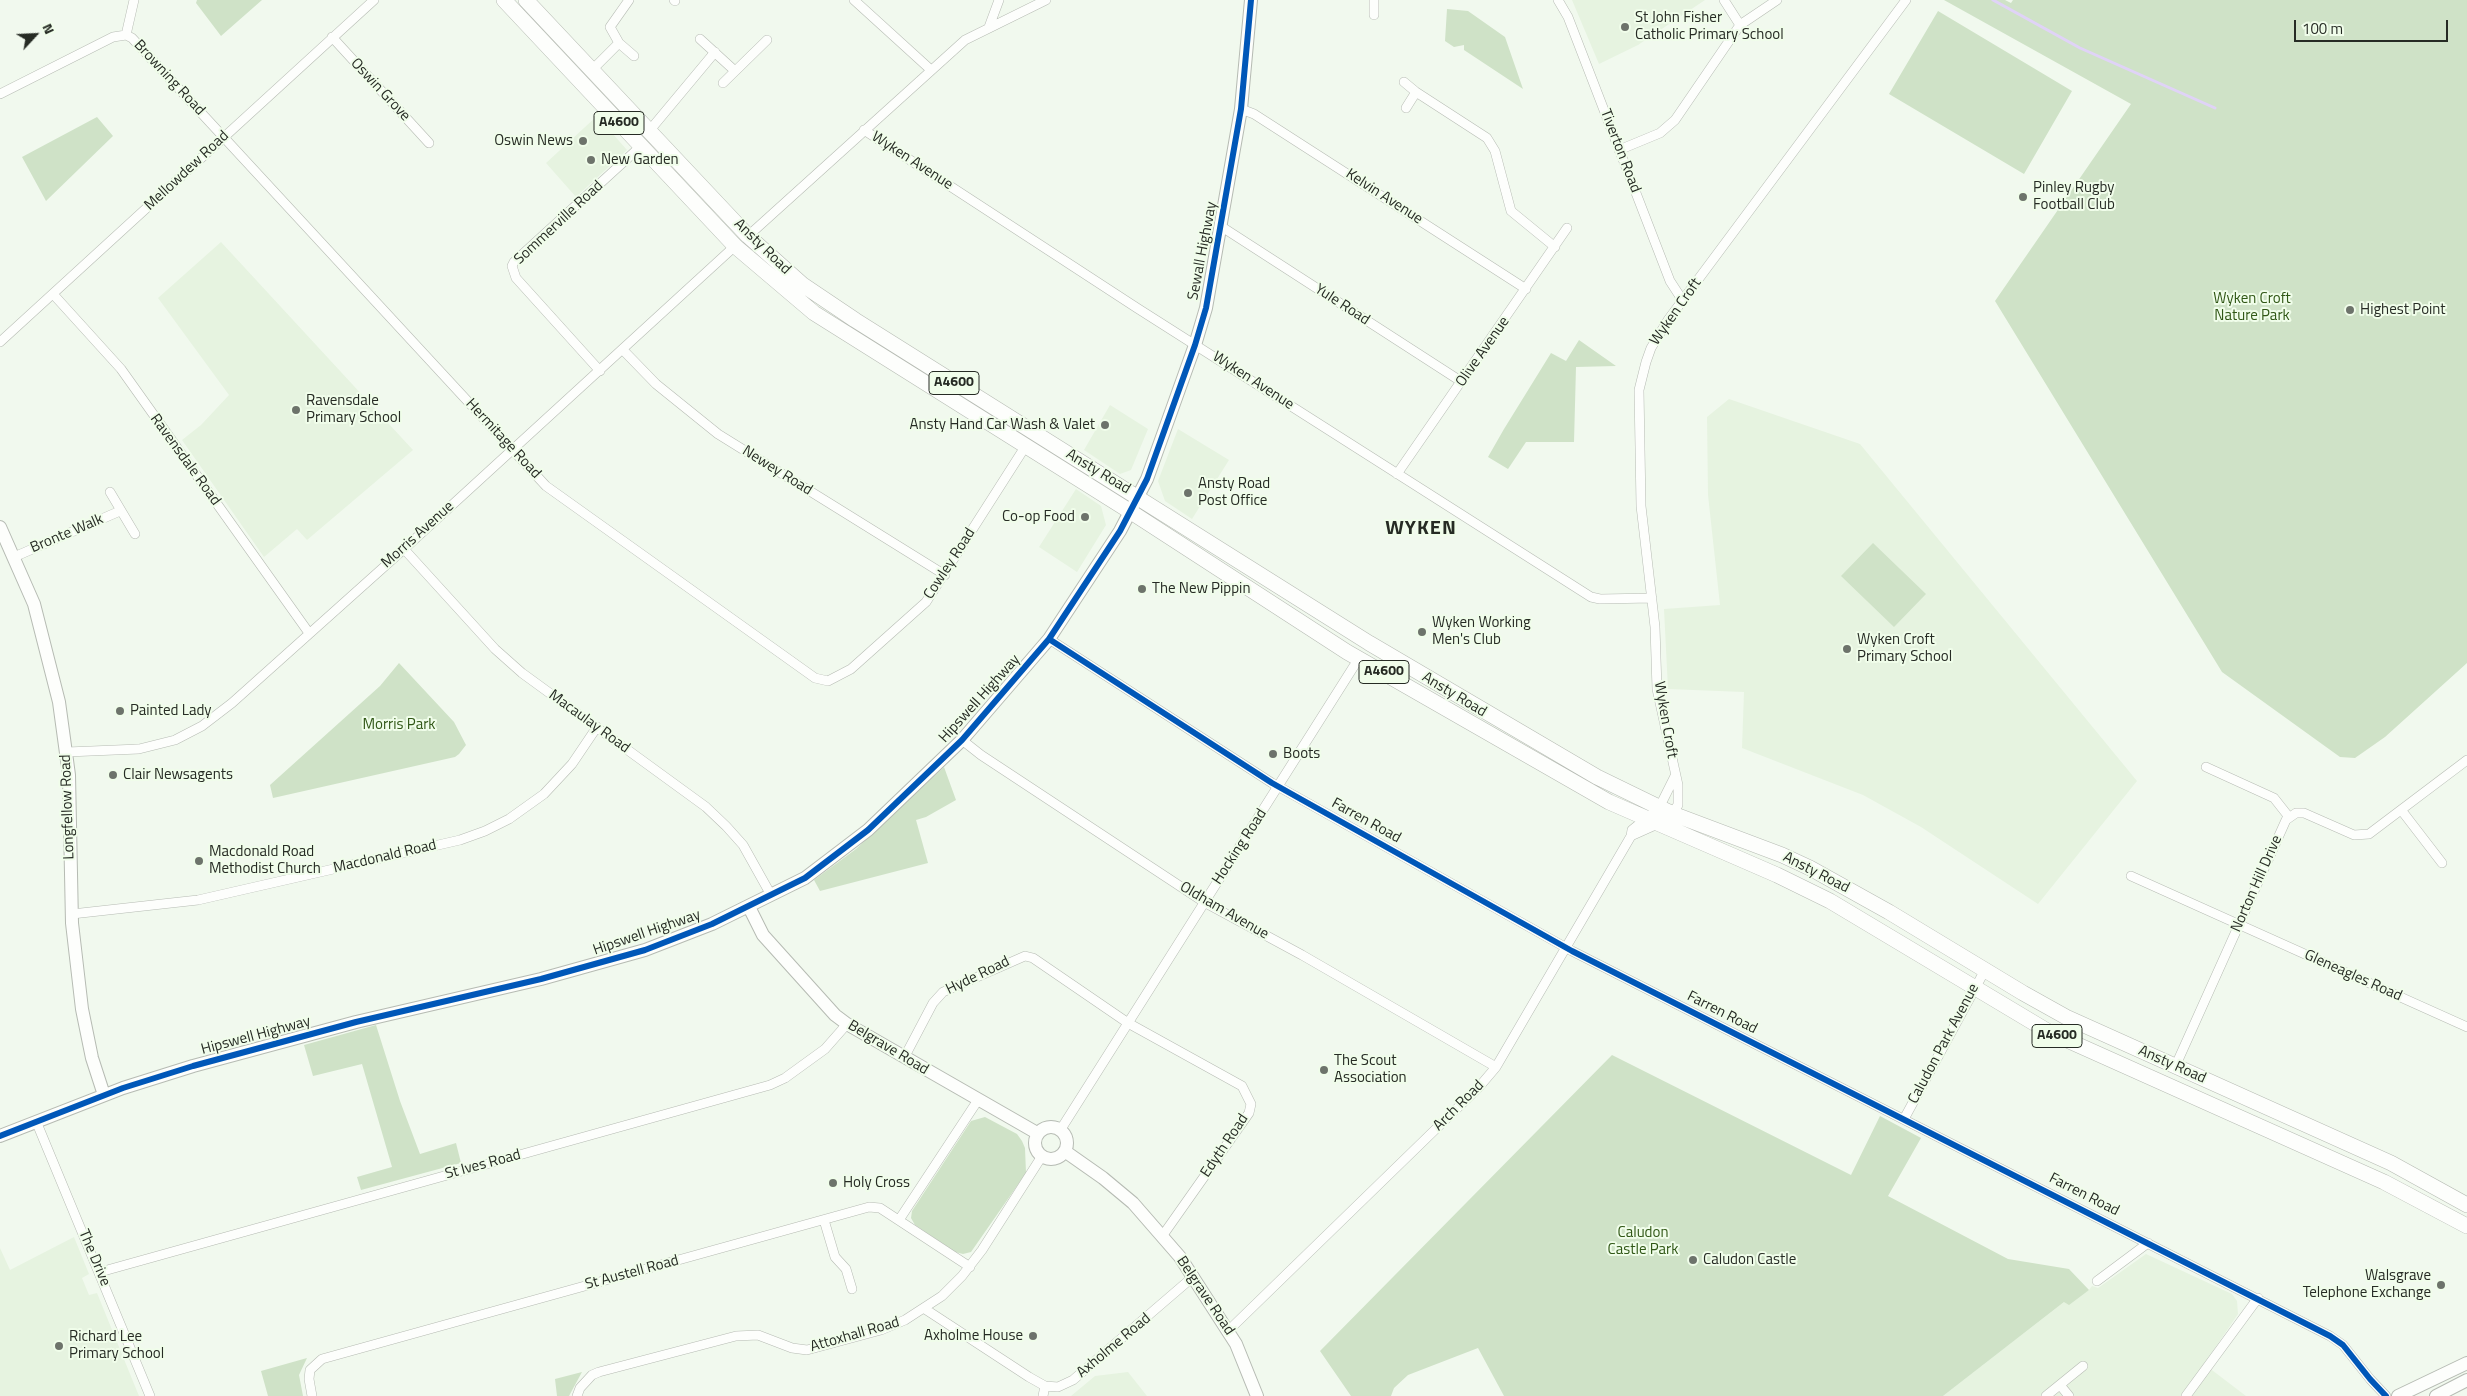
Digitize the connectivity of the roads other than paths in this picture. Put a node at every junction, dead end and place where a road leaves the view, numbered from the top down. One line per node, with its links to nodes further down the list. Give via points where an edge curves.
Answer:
1 (134, 0): 18 (street)
2 (374, 0): 19 (street, Mellowdew Road)
3 (504, 0): 38 (highway, Ansty Road / A4600)
4 (526, 0): 25 (highway, Ansty Road / A4600)
5 (628, 0): 22 (street, via 610,27)
6 (854, 0): 26 (street)
7 (999, 0): 17 (street)
8 (1046, 0): 17 (street)
9 (1250, 0): 33 (street, Sewall Highway)
10 (1374, 0): 15 (street)
11 (1558, 0): 39 (street, Tiverton Road, via 1568,16)
12 (1724, 0): 16 (street)
13 (1778, 0): 16 (street)
14 (1906, 0): 47 (street, Wyken Croft)
15 (1374, 15)
16 (1740, 25): 39 (street, via 1675,120 1660,133)
17 (989, 27): 26 (street, via 965,40)
18 (126, 35): 31 (street, Browning Road, via 113,37); 36 (street, Browning Road)
19 (332, 37): 36 (street, Mellowdew Road); 37 (street, Oswin Grove)
20 (700, 39): 23 (street)
21 (767, 40): 27 (street)
22 (618, 43): 24 (street); 25 (street)
23 (715, 52): 27 (street); 34 (street)
24 (634, 56)
25 (592, 70): 34 (highway, Ansty Road / A4600)
26 (931, 70): 35 (street)
27 (735, 71): 29 (street)
28 (1404, 82): 30 (street)
29 (723, 83)
30 (1416, 92): 32 (street); 44 (street, via 1487,138 1495,151 1511,211)
31 (0, 94)
32 (1406, 108)
33 (1241, 109): 40 (street, Sewall Highway); 45 (street, Kelvin Avenue, via 1254,114)
34 (650, 130): 42 (highway, Ansty Road / A4600)
35 (864, 130): 42 (street); 49 (street, Wyken Avenue)
36 (225, 137): 46 (street, Mellowdew Road); 54 (street, Hermitage Road)
37 (429, 143)
38 (641, 146): 43 (highway, Ansty Road / A4600); 51 (street, Sommerville Road, via 512,266 514,276)
39 (1619, 150): 47 (street, Tiverton Road, via 1670,281)
40 (1222, 227): 49 (street, Sewall Highway); 52 (street, Yule Road)
41 (1566, 228): 44 (street, Olive Avenue)
42 (748, 236): 57 (highway, Ansty Road / A4600, via 803,285)
43 (735, 246): 50 (street, Morris Avenue); 53 (highway, Ansty Road / A4600, via 814,313)
44 (1555, 247): 45 (street, Olive Avenue)
45 (1526, 289): 52 (street, Olive Avenue)
46 (53, 294): 48 (street, Mellowdew Road); 66 (street, Ravensdale Road, via 121,370)
47 (1683, 301): 65 (street, Wyken Croft, via 1651,348 1639,390 1641,506)
48 (0, 342)
49 (1195, 345): 55 (street, Wyken Avenue); 57 (street, Sewall Highway)
50 (623, 350): 51 (street, Morris Avenue); 64 (street, Newey Road, via 656,384 718,434)
51 (600, 371): 54 (street, Morris Avenue)
52 (1462, 382): 55 (street, Olive Avenue)
53 (1025, 447): 59 (highway, Ansty Road / A4600); 64 (street, Cowley Road)
54 (511, 450): 62 (street, Morris Avenue); 70 (street, Hermitage Road, via 546,486 571,504 814,678)
55 (1397, 474): 65 (street, Wyken Avenue, via 1591,597)
56 (110, 492): 58 (street, Bronte Walk)
57 (1138, 497): 59 (street, Hipswell Highway); 68 (highway, Ansty Road / A4600)
58 (120, 511): 61 (street, Bronte Walk); 63 (street, Bronte Walk)
59 (1131, 512): 67 (street, Hipswell Highway); 69 (highway, Ansty Road / A4600)
60 (0, 527): 63 (street, Longfellow Road)
61 (135, 534)
62 (404, 549): 66 (street, Morris Avenue); 71 (street, Macaulay Road, via 495,649 522,673)
63 (14, 557): 73 (street, Longfellow Road, via 42,629)
64 (945, 575): 70 (street, Cowley Road, via 923,605 850,669)
65 (1652, 598): 76 (street, Wyken Croft, via 1657,689)
66 (309, 633): 73 (street, Morris Avenue, via 232,703 202,726 175,740 138,750)
67 (1048, 639): 72 (street, Hipswell Highway); 77 (street, Farren Road)
68 (1369, 643): 69 (highway); 78 (highway, Ansty Road / A4600, via 1575,766)
69 (1356, 663): 77 (street, Hocking Road); 81 (highway, Ansty Road / A4600, via 1425,694 1609,802)
70 (831, 680)
71 (597, 727): 85 (street, Macaulay Road, via 726,826 743,845); 88 (street, Macdonald Road, via 572,764 544,794 509,819 460,840 198,900)
72 (962, 740): 85 (street, Hipswell Highway, via 868,830 805,878); 86 (street, Oldham Avenue)
73 (67, 752): 88 (street, Longfellow Road)
74 (2467, 760): 79 (street, Norton Hill Drive)
75 (2206, 766): 80 (street, via 2274,798)
76 (1675, 776): 78 (street, Wyken Croft); 78 (street, Wyken Croft, via 1678,801)
77 (1278, 787): 86 (street, Hocking Road); 90 (street, Farren Road)
78 (1666, 811): 81 (street); 81 (street); 91 (highway, Ansty Road / A4600, via 1810,868)
79 (2402, 811): 80 (street, Norton Hill Drive, via 2374,832 2364,835 2354,835 2304,813); 83 (street)
80 (2289, 817): 89 (street, Norton Hill Drive)
81 (1651, 822): 82 (street); 82 (street, via 1632,830); 92 (highway, Ansty Road / A4600, via 1805,888)
82 (1630, 836): 90 (street, Arch Road)
83 (2442, 863)
84 (2131, 876): 89 (street, Gleneagles Road)
85 (771, 895): 87 (street, Hipswell Highway)
86 (1204, 902): 93 (street, Hocking Road); 97 (street, Oldham Avenue)
87 (749, 907): 94 (street, Belgrave Road, via 763,935); 99 (street, Hipswell Highway, via 676,939 606,962 230,1055)
88 (72, 914): 99 (street, Longfellow Road, via 82,1009)
89 (2239, 925): 95 (street, Gleneagles Road); 98 (street, Norton Hill Drive)
90 (1566, 947): 97 (street, Arch Road); 101 (street, Farren Road)
91 (1985, 970): 92 (street, Caludon Park Avenue); 98 (highway, Ansty Road / A4600, via 2066,1016)
92 (1975, 988): 101 (street, Caludon Park Avenue); 103 (highway, Ansty Road / A4600, via 2049,1032)
93 (1128, 1023): 96 (street, Hyde Road, via 1033,958 1018,957 943,992 933,1003); 104 (street, Hocking Road); 113 (street, Edyth Road, via 1242,1086 1250,1104 1249,1113)
94 (847, 1024): 96 (street, Belgrave Road); 116 (street, St Ives Road, via 826,1049 770,1085)
95 (2467, 1026)
96 (904, 1058): 100 (street, Belgrave Road)
97 (1496, 1067): 122 (street, Arch Road)
98 (2175, 1067): 103 (highway, via 2174,1077 2178,1081); 109 (highway, Ansty Road / A4600, via 2390,1163)
99 (104, 1095): 102 (street, Hipswell Highway)
100 (978, 1100): 105 (street, Belgrave Road); 111 (street)
101 (1904, 1119): 114 (street, Farren Road)
102 (36, 1121): 106 (street, Hipswell Highway); 116 (street, The Drive)
103 (2252, 1123): 112 (highway, Ansty Road / A4600, via 2384,1182)
104 (1061, 1129): 105 (street, via 1047,1127); 107 (street, via 1068,1142)
105 (1037, 1133): 108 (street, via 1035,1143)
106 (0, 1136)
107 (1066, 1152): 108 (street, via 1055,1158); 113 (street, Belgrave Road, via 1124,1195)
108 (1042, 1156): 115 (street, Attoxhall Road)
109 (2467, 1205)
110 (824, 1220): 111 (street, St Austell Road, via 874,1206); 119 (street, via 835,1257 846,1269); 129 (street, St Austell Road, via 322,1358 310,1370)
111 (899, 1220): 115 (street, St Austell Road)
112 (2467, 1226)
113 (1162, 1235): 117 (street, Belgrave Road)
114 (2148, 1243): 118 (street); 120 (street, Farren Road)
115 (970, 1267): 121 (street, Attoxhall Road, via 949,1290)
116 (100, 1272): 128 (street, The Drive)
117 (1194, 1276): 122 (street, Belgrave Road); 127 (street, Axholme Road, via 1073,1380 1058,1387)
118 (2097, 1281)
119 (852, 1288)
120 (2258, 1298): 135 (street); 136 (street, Farren Road, via 2343,1344)
121 (924, 1309): 127 (street); 130 (street, Attoxhall Road, via 881,1330 812,1349 792,1348 758,1335 736,1336 599,1372 586,1382)
122 (1229, 1330): 132 (street, Belgrave Road)
123 (2467, 1363): 137 (street)
124 (2083, 1366): 126 (street)
125 (2467, 1380): 138 (street)
126 (2060, 1384): 133 (street); 134 (street)
127 (1046, 1386): 131 (street)
128 (150, 1396)
129 (312, 1396)
130 (577, 1396)
131 (1043, 1396)
132 (1257, 1396)
133 (2046, 1396)
134 (2069, 1396)
135 (2186, 1396)
136 (2386, 1396)
137 (2398, 1396)
138 (2436, 1396)

